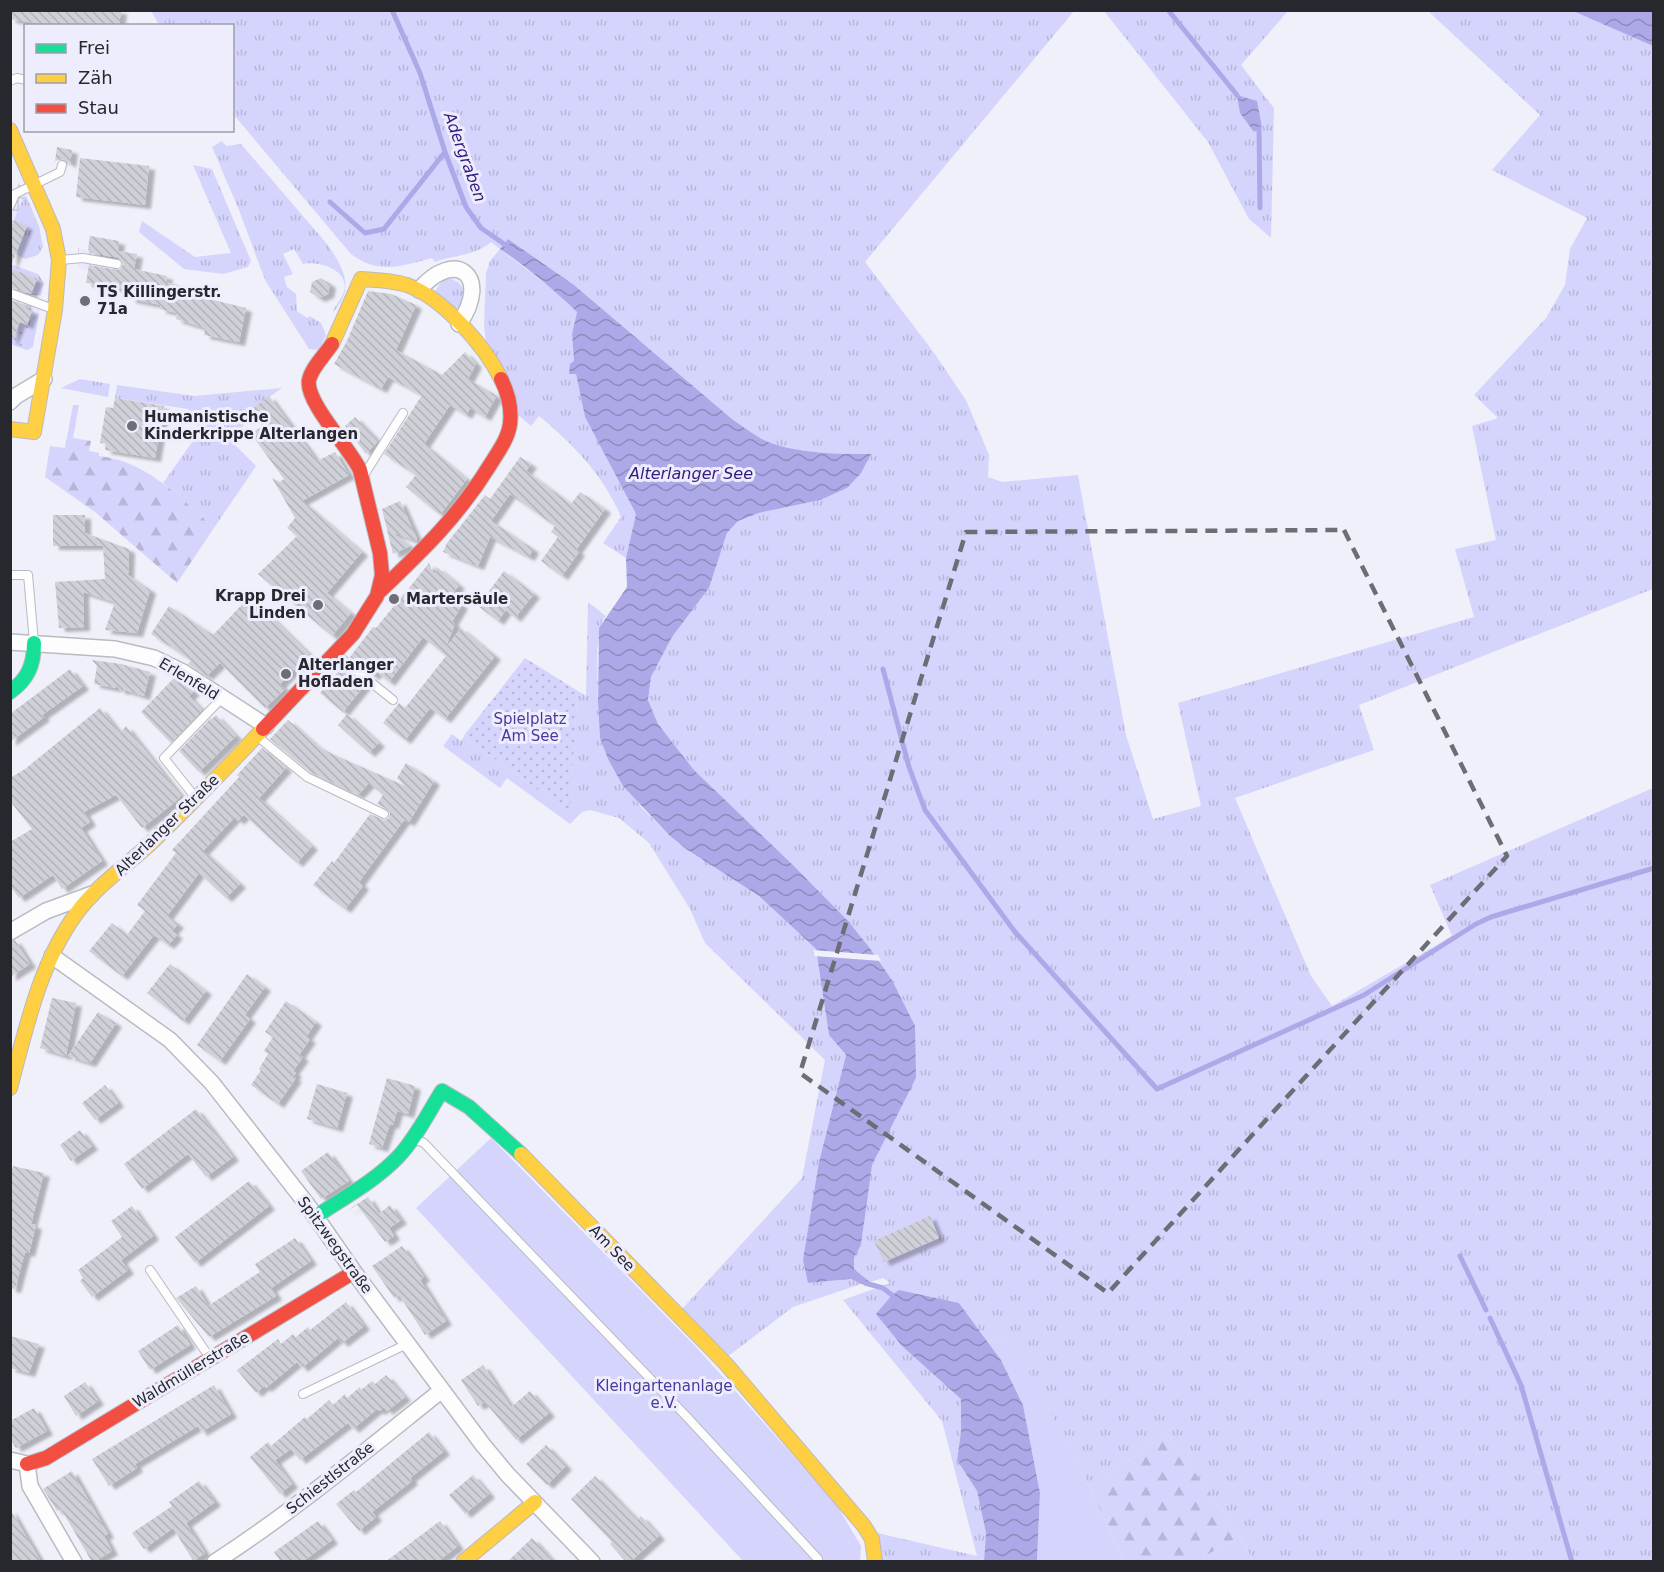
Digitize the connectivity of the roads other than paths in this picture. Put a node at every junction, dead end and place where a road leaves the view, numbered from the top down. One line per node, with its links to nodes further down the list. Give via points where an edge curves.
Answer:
1 (10, 130): 3 (street)
2 (62, 165): 3 (lane, via 60,172)
3 (34, 184): 4 (lane, via 15,194); 5 (street, via 53,229)
4 (10, 206)
5 (58, 260): 6 (lane, via 83,258); 9 (street)
6 (117, 264)
7 (420, 290): 10 (street, Alterlanger Straße); 10 (street, via 438,273 466,273 471,278 472,301); 15 (street, Alterlanger Straße, via 386,279 361,279 309,384 327,421)
8 (10, 293): 9 (lane)
9 (55, 310): 11 (street)
10 (459, 324): 17 (street, Alterlanger Straße, via 498,372 508,398 511,422 504,444 447,525)
11 (44, 379): 12 (street); 14 (street, via 34,432)
12 (12, 395)
13 (403, 413): 15 (lane)
14 (10, 429)
15 (363, 476): 17 (street, Alterlanger Straße, via 381,555)
16 (10, 575): 19 (lane, via 28,575)
17 (378, 593): 20 (street, Alterlanger Straße, via 368,612)
18 (10, 642): 19 (street, Erlenfeld)
19 (34, 643): 21 (street, via 31,671); 22 (street, Erlenfeld, via 136,652 176,668)
20 (334, 653): 23 (lane); 24 (street, Alterlanger Straße)
21 (10, 692)
22 (222, 698): 24 (street, Erlenfeld); 25 (lane, via 164,758)
23 (393, 700)
24 (262, 731): 25 (street, Alterlanger Straße); 26 (lane, via 307,777)
25 (196, 798): 27 (street, Alterlanger Straße)
26 (384, 814)
27 (94, 893): 28 (street, via 46,911); 29 (street, Alterlanger Straße, via 76,913)
28 (10, 932)
29 (52, 956): 30 (street, Alterlanger Straße); 32 (street, Spitzwegstraße, via 150,1024 192,1061)
30 (10, 1088)
31 (413, 1138): 32 (street, Am See, via 381,1172); 42 (lane, via 424,1143 687,1417); 47 (street, Am See, via 442,1091 469,1107 519,1152 726,1364 864,1526 872,1539)
32 (315, 1217): 34 (street, Spitzwegstraße)
33 (150, 1270): 36 (lane)
34 (354, 1272): 35 (street, Spitzwegstraße); 36 (street, Waldmüllerstraße)
35 (407, 1344): 37 (street, Spitzwegstraße); 38 (lane)
36 (211, 1359): 40 (street, Waldmüllerstraße, via 46,1458)
37 (442, 1390): 41 (street, Spitzwegstraße, via 483,1445); 44 (street, Schiestlstraße, via 312,1494)
38 (303, 1394)
39 (10, 1460): 40 (street)
40 (27, 1464): 43 (street, via 30,1486)
41 (535, 1502): 45 (street); 46 (street, Spitzwegstraße)
42 (818, 1560)
43 (74, 1562)
44 (215, 1562)
45 (462, 1562)
46 (592, 1562)
47 (875, 1562)

